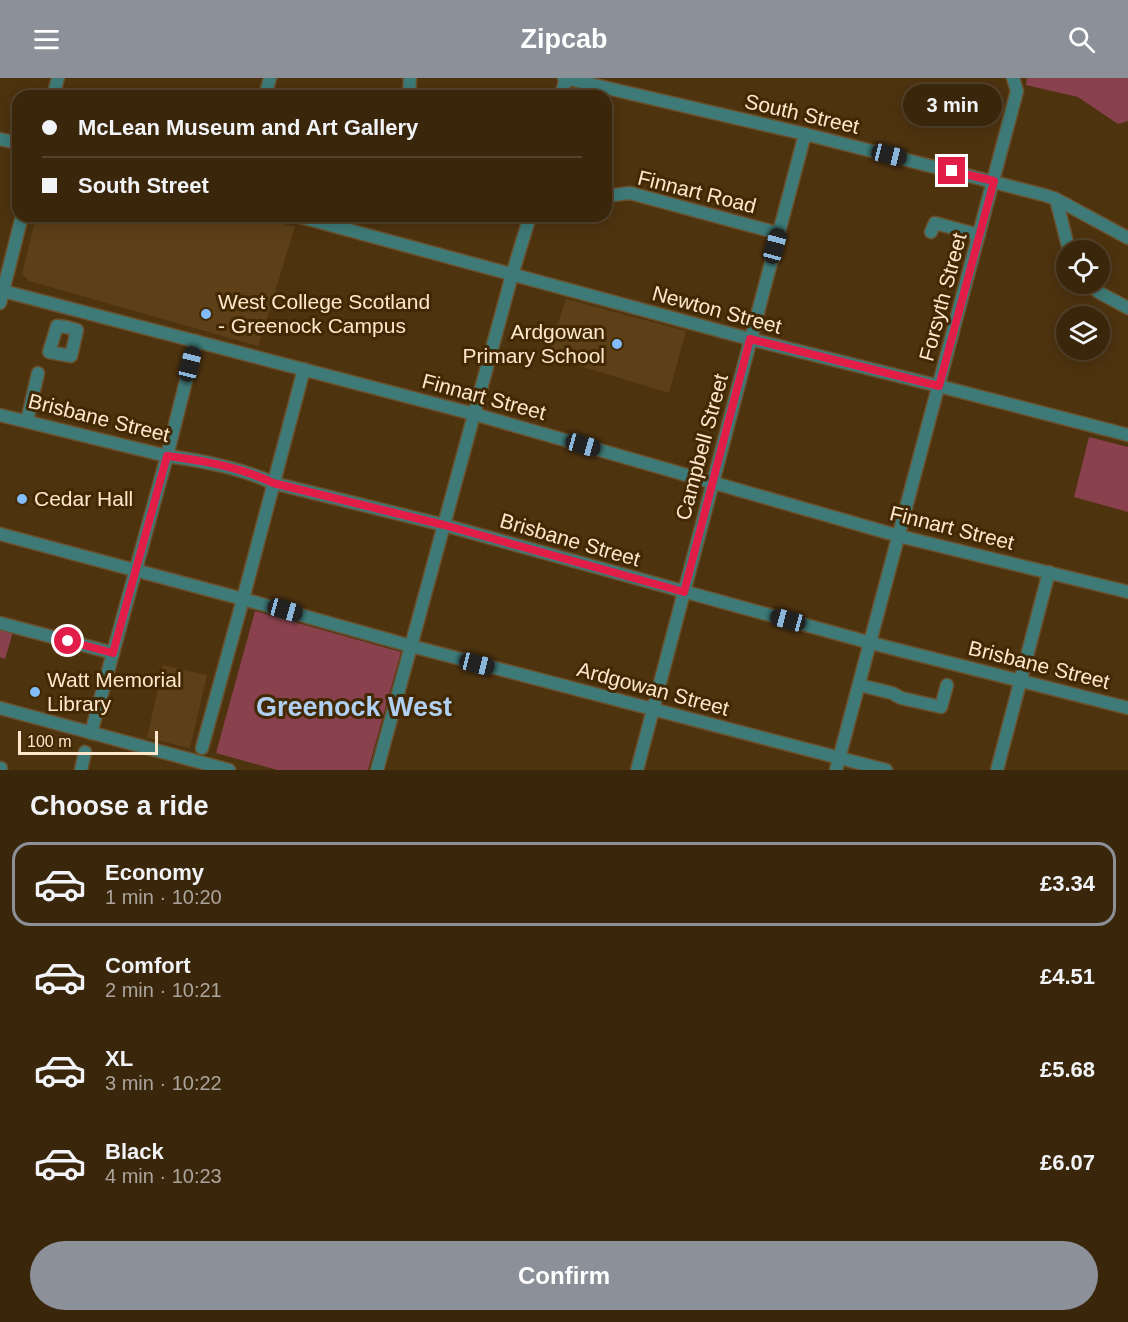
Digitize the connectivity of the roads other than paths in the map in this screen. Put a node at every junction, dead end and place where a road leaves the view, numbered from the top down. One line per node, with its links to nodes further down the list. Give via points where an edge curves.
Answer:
1 (565, 78): 3 (street, South Street)
2 (1013, 78): 4 (street, Forsyth Street, via 1017,91)
3 (805, 134): 4 (street, South Street); 11 (street, Campbell Street)
4 (994, 181): 6 (street, South Street); 12 (street, Forsyth Street)
5 (612, 195): 11 (street, Finnart Road, via 630,193)
6 (1056, 199): 13 (street, South Street); 14 (street)
7 (20, 222): 17 (street)
8 (319, 222): 15 (street, Newton Street)
9 (528, 222): 15 (street)
10 (931, 232): 12 (street, via 935,223)
11 (778, 233): 21 (street, Campbell Street)
12 (979, 235): 25 (street, Forsyth Street)
13 (1128, 238)
14 (1066, 240)
15 (512, 274): 21 (street, Newton Street); 26 (street)
16 (1102, 294): 19 (street)
17 (1, 296): 18 (street, Finnart Street)
18 (71, 308): 20 (street); 22 (street, Finnart Street)
19 (1128, 308)
20 (66, 327)
21 (750, 339): 25 (street, Newton Street); 31 (street, Campbell Street)
22 (196, 341): 23 (street, Finnart Street); 30 (street)
23 (304, 369): 26 (street, Finnart Street); 32 (street)
24 (38, 373): 28 (street)
25 (939, 386): 29 (street, Newton Street); 35 (street, Forsyth Street)
26 (474, 414): 31 (street, Finnart Street); 33 (street)
27 (0, 415): 28 (street, Brisbane Street)
28 (27, 421): 30 (street, Brisbane Street)
29 (1128, 435)
30 (167, 456): 32 (street, Brisbane Street, via 193,459); 36 (street)
31 (713, 482): 35 (street, Finnart Street); 38 (street, Campbell Street)
32 (273, 483): 33 (street, Brisbane Street); 40 (street)
33 (444, 525): 38 (street, Brisbane Street); 43 (street)
34 (0, 534): 36 (street)
35 (899, 536): 37 (street, Finnart Street); 42 (street, Forsyth Street)
36 (135, 570): 40 (street); 44 (street)
37 (1049, 572): 39 (street, Finnart Street); 45 (street)
38 (684, 592): 42 (street, Brisbane Street); 50 (street, Campbell Street)
39 (1128, 592)
40 (243, 598): 43 (street, Ardgowan Street); 52 (street)
41 (0, 623): 44 (street)
42 (871, 643): 45 (street, Brisbane Street); 46 (street, Forsyth Street)
43 (411, 646): 50 (street, Ardgowan Street); 58 (street)
44 (113, 653): 51 (street)
45 (1021, 681): 49 (street, Brisbane Street); 61 (street)
46 (859, 685): 47 (street, via 941,707); 54 (street, Forsyth Street)
47 (947, 685)
48 (0, 708): 51 (street)
49 (1128, 708)
50 (653, 709): 54 (street, Ardgowan Street); 59 (street, Campbell Street)
51 (91, 733): 55 (street)
52 (202, 748)
53 (85, 752): 56 (street)
54 (838, 764): 60 (street, Ardgowan Street)
55 (197, 766): 57 (street)
56 (81, 770)
57 (229, 770)
58 (377, 770)
59 (637, 770)
60 (886, 770)
61 (997, 770)

